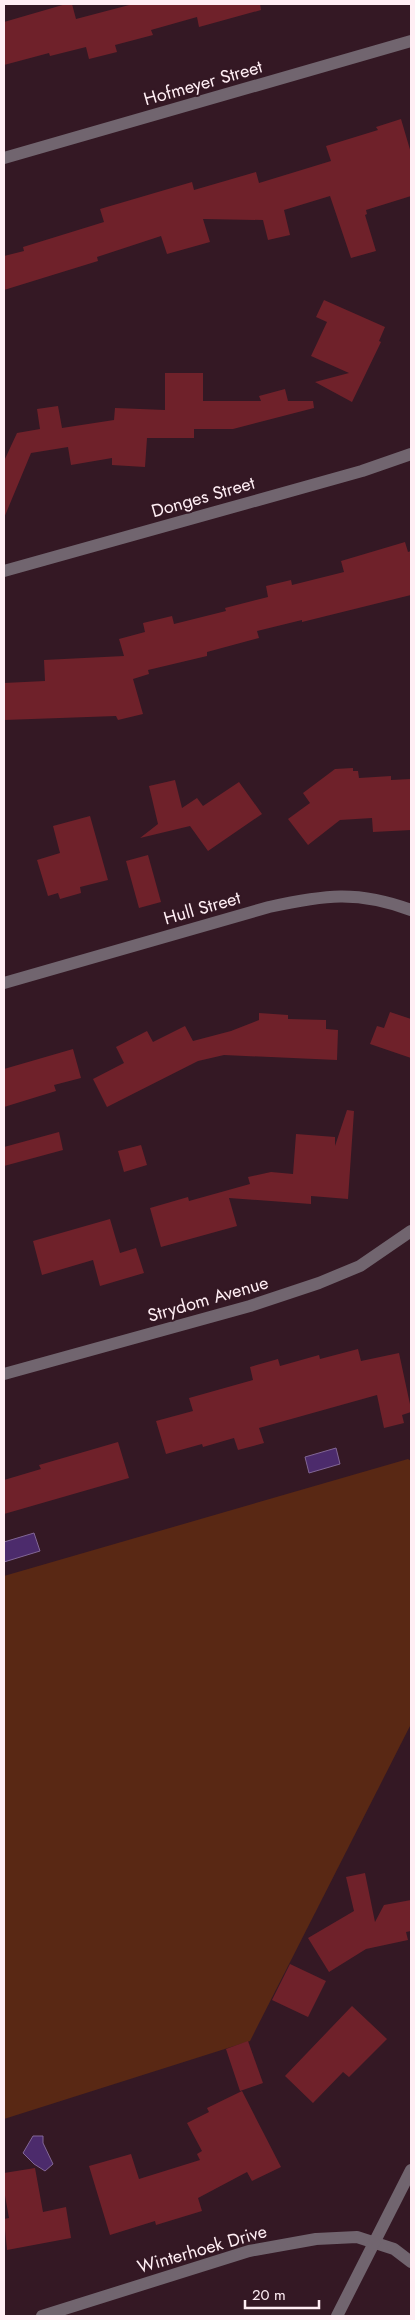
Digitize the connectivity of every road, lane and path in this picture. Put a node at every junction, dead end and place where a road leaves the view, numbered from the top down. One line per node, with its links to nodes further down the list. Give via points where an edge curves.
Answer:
1 (411, 41): 2 (street, Hofmeyer Street)
2 (4, 158)
3 (411, 454): 4 (street, Donges Street, via 362,471)
4 (4, 571)
5 (411, 910): 6 (street, Hull Street, via 385,900 361,897 337,895 307,899)
6 (4, 983)
7 (411, 1231): 8 (street, Strydom Avenue, via 360,1266 319,1283 250,1306)
8 (4, 1374)
9 (411, 2170): 10 (street)
10 (376, 2242): 11 (street, Winterhoek Drive); 12 (street, Winterhoek Drive, via 341,2236 249,2251); 13 (street)
11 (411, 2262)
12 (42, 2316)
13 (337, 2316)

